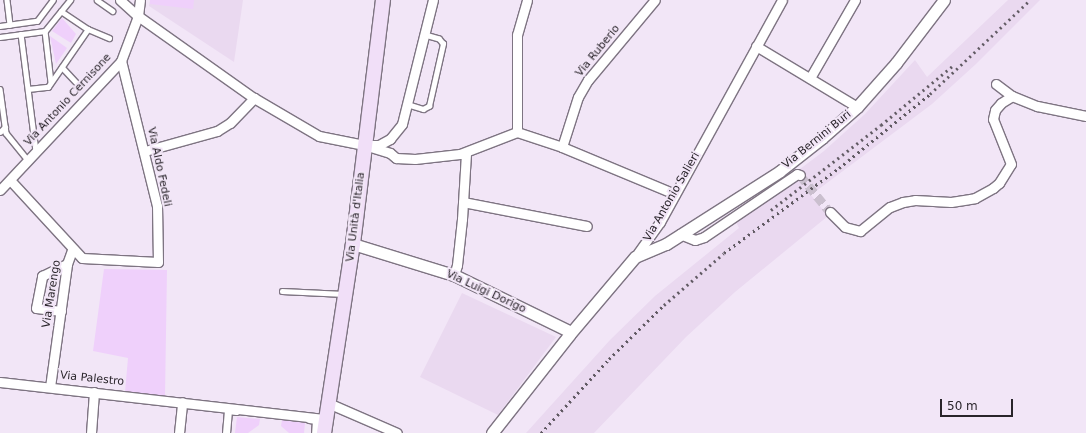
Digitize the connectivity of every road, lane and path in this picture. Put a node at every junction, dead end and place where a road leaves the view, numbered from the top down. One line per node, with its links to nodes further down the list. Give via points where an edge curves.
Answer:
1 (7, 0): 17 (lane)
2 (53, 0): 17 (lane, via 37,21)
3 (70, 0): 14 (lane)
4 (97, 0): 15 (lane)
5 (120, 0): 16 (street)
6 (140, 0): 16 (street)
7 (383, 0): 44 (main road, Via Unità d'Italia)
8 (433, 0): 22 (street)
9 (527, 0): 42 (street, via 517,36)
10 (656, 0): 45 (street, Via Ruberio, via 588,80 578,97)
11 (782, 0): 25 (street, Via Antonio Salieri)
12 (855, 0): 28 (street)
13 (944, 0): 38 (street, Via Bernini Buri, via 896,64)
14 (61, 11): 19 (lane); 20 (lane)
15 (113, 11)
16 (138, 16): 26 (street, Via Antonio Cernisone); 35 (street)
17 (10, 25): 18 (lane)
18 (0, 26)
19 (88, 29): 24 (lane); 27 (lane)
20 (45, 31): 21 (lane); 29 (lane)
21 (21, 34): 23 (lane); 33 (lane)
22 (425, 35): 37 (street); 37 (lane, via 439,39 443,44 429,106 424,109)
23 (0, 37)
24 (109, 38)
25 (756, 46): 28 (street); 54 (street, Via Antonio Salieri)
26 (121, 61): 46 (street, Via Aldo Fedeli); 47 (street, Via Antonio Cernisone)
27 (62, 67): 29 (lane); 30 (lane)
28 (810, 78): 38 (street)
29 (51, 82): 33 (lane, via 48,86)
30 (77, 83)
31 (996, 84): 34 (street)
32 (0, 89): 36 (lane)
33 (28, 89): 47 (lane)
34 (1012, 96): 39 (street, via 1037,106); 56 (street, via 995,110 993,119 1011,164 993,188 975,198 951,202 903,202 890,207 860,231 845,227)
35 (254, 98): 44 (street, via 319,136); 46 (street, via 230,123 217,131)
36 (1, 101): 40 (lane)
37 (407, 104): 43 (street, via 402,124)
38 (858, 107): 58 (street, Via Bernini Buri, via 780,171)
39 (1086, 116)
40 (5, 127): 41 (lane); 50 (lane, via 6,134)
41 (0, 132)
42 (517, 132): 45 (street); 49 (street)
43 (390, 139): 44 (street, via 379,145); 48 (lane)
44 (364, 145): 48 (street); 59 (main road, Via Unità d'Italia)
45 (562, 147): 54 (street)
46 (145, 151): 60 (street, Via Aldo Fedeli, via 157,206 158,262 82,258)
47 (36, 153): 50 (street, Via Antonio Cernisone)
48 (390, 153): 49 (street, via 396,158 415,159)
49 (466, 153): 55 (street)
50 (29, 161): 52 (street, Via Antonio Cernisone)
51 (800, 175): 58 (street, Via Bernini Buri, via 797,174 704,237 696,240)
52 (10, 180): 53 (street, Via Antonio Cernisone); 60 (street, Via Marengo)
53 (0, 190)
54 (675, 194): 61 (street, Via Antonio Salieri)
55 (463, 202): 57 (street); 63 (street)
56 (830, 212)
57 (587, 226)
58 (680, 234): 61 (street, Via Bernini Buri, via 666,244)
59 (353, 244): 63 (street, Via Luigi Dorigo); 65 (main road, Via Unità d'Italia)
60 (72, 250): 62 (street, Via Marengo)
61 (635, 257): 67 (street, Via Antonio Salieri)
62 (67, 264): 66 (street, Via Marengo); 66 (street, via 42,276 36,308)
63 (454, 275): 67 (street, Via Luigi Dorigo)
64 (282, 291): 65 (lane)
65 (346, 295): 72 (main road, Via Unità d'Italia)
66 (60, 311): 69 (street, Via Marengo)
67 (571, 332): 80 (street, Via Antonio Salieri)
68 (0, 382): 69 (street, Via Palestro)
69 (50, 387): 70 (street, Via Palestro)
70 (94, 392): 71 (street, Via Palestro); 74 (street)
71 (182, 402): 73 (street, Via Palestro); 75 (street)
72 (328, 403): 73 (main road, Via Unità d'Italia); 79 (street)
73 (326, 419): 78 (main road, Via Unità d'Italia)
74 (91, 433)
75 (179, 433)
76 (226, 433): 77 (street, via 228,410 316,420)
77 (315, 433)
78 (324, 433)
79 (397, 433)
80 (492, 433)

